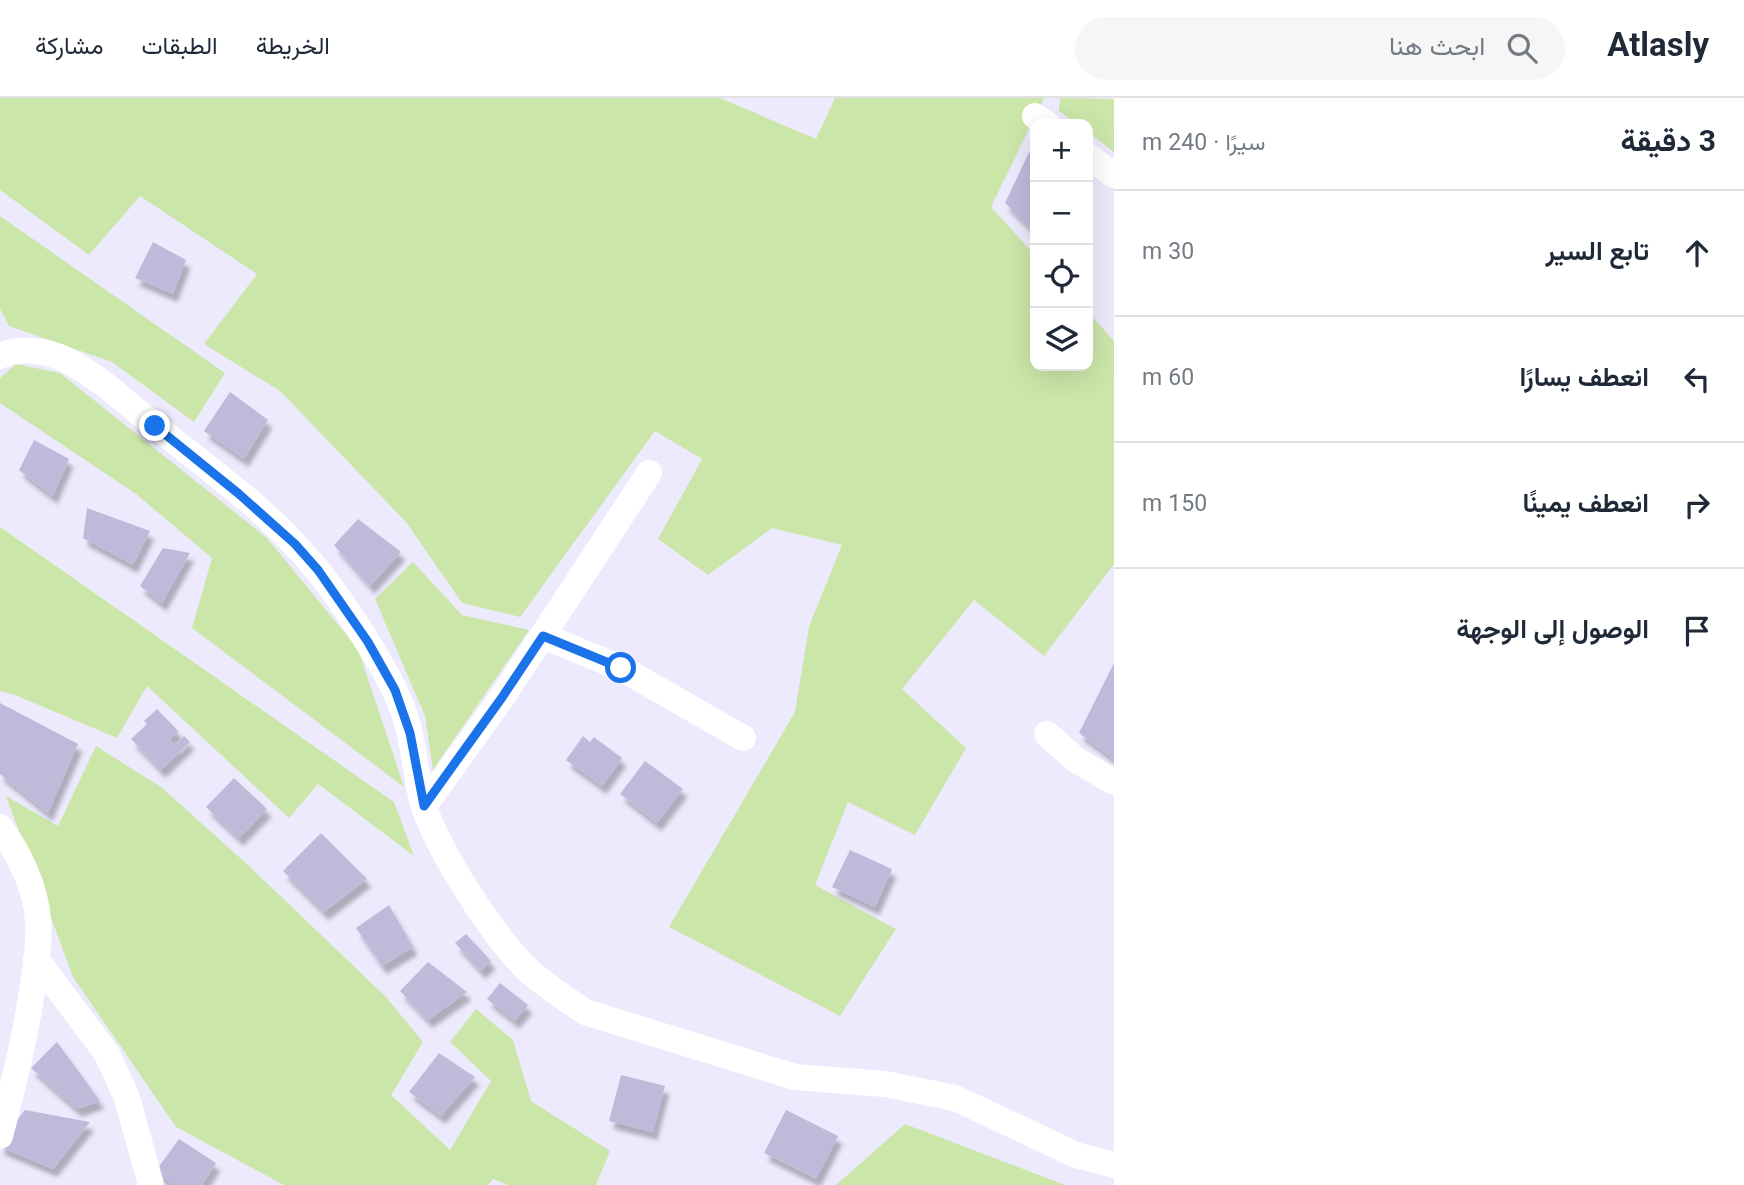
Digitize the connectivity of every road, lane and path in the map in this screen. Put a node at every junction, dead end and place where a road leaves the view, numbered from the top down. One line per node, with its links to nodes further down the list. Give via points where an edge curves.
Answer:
1 (1093, 160): 2 (street)
2 (1114, 176)
3 (1, 354): 9 (street, via 22,350 65,359 107,386 295,544 354,621 395,690 410,733)
4 (649, 472): 5 (street)
5 (543, 636): 7 (street, via 621,668); 9 (street)
6 (1047, 734): 8 (street, via 1076,760)
7 (743, 738)
8 (1114, 782)
9 (424, 806): 13 (street, via 463,883 500,936 528,970 585,1012 795,1077 885,1084 955,1097 1076,1155)
10 (0, 827): 11 (street, via 30,882 38,919)
11 (36, 959): 12 (street, via 27,1024); 14 (street, via 107,1054 127,1098)
12 (0, 1136)
13 (1114, 1166)
14 (150, 1185)

